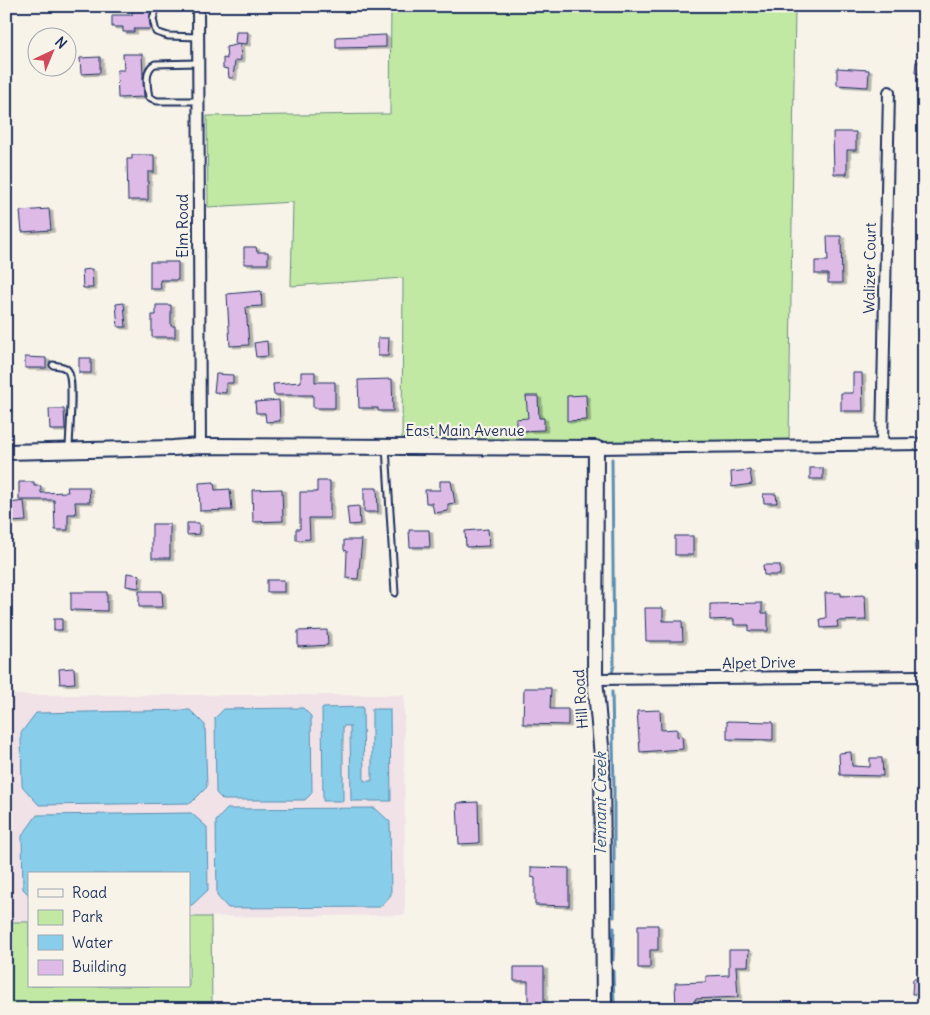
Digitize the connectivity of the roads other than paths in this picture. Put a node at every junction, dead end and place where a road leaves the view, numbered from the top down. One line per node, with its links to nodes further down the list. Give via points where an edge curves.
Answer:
1 (156, 6): 3 (lane, via 153,18 156,32 168,36)
2 (198, 6): 3 (street, Elm Road)
3 (198, 37): 4 (street, Elm Road)
4 (198, 63): 6 (street, Elm Road); 6 (lane, via 155,64 148,70 149,97 157,101)
5 (889, 92): 8 (street, Walizer Court)
6 (198, 101): 10 (street, Elm Road)
7 (52, 365): 13 (lane, via 63,366 69,372)
8 (882, 444): 9 (street, East Main Avenue); 12 (street, East Main Avenue)
9 (924, 444)
10 (200, 446): 11 (street, East Main Avenue); 13 (street, East Main Avenue)
11 (386, 447): 12 (street, East Main Avenue); 17 (lane)
12 (596, 448): 19 (street, Hill Road)
13 (69, 450): 14 (street, East Main Avenue)
14 (6, 452)
15 (924, 537): 16 (lane, via 919,545)
16 (924, 555)
17 (395, 593)
18 (924, 676): 19 (street, Alpet Drive)
19 (595, 679): 20 (street, Hill Road, via 602,756)
20 (604, 1009)

